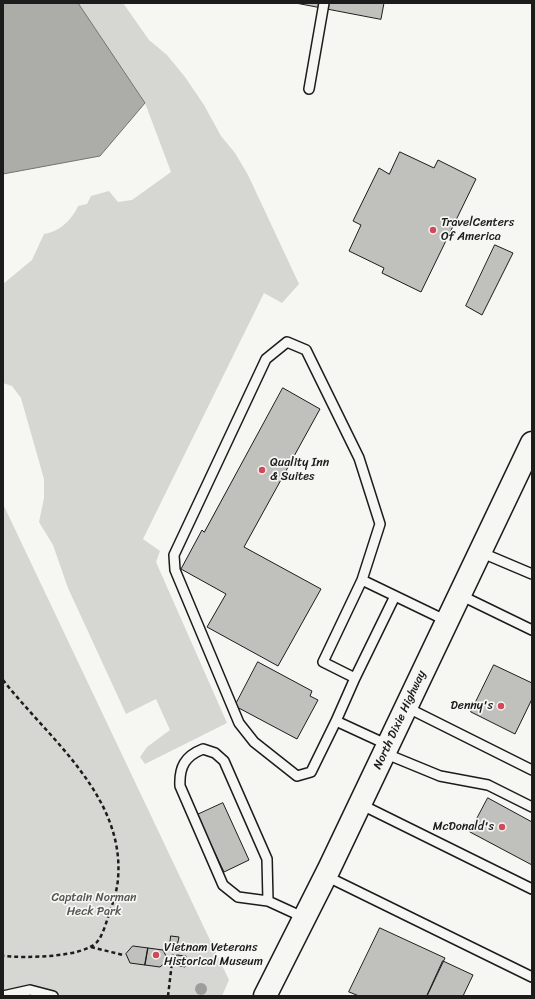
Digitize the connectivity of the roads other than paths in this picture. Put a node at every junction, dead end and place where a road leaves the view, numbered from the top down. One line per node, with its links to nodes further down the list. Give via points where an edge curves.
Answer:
1 (324, 3): 2 (lane)
2 (309, 89)
3 (532, 443): 4 (main road, North Dixie Highway)
4 (480, 552): 5 (lane); 7 (main road, North Dixie Highway)
5 (532, 574)
6 (362, 580): 8 (lane); 11 (lane, via 323,662); 13 (lane, via 380,524 378,517 359,458 306,350 287,342 266,359 174,555 175,570 239,723 254,742 296,776 311,772)
7 (460, 595): 9 (main road, North Dixie Highway); 10 (lane)
8 (395, 596): 9 (lane); 11 (lane)
9 (447, 621): 12 (main road, North Dixie Highway)
10 (532, 630)
11 (355, 678): 13 (lane)
12 (406, 707): 14 (main road, North Dixie Highway); 15 (lane)
13 (336, 721): 14 (lane)
14 (386, 749): 16 (main road, North Dixie Highway); 17 (lane, via 440,776 488,785)
15 (532, 770)
16 (360, 804): 18 (main road, North Dixie Highway); 19 (lane)
17 (532, 807)
18 (326, 876): 21 (main road, North Dixie Highway); 22 (lane)
19 (532, 889)
20 (268, 901): 20 (lane, via 267,859 224,761 203,749 191,753 179,775 180,786 223,885 238,897); 21 (lane)
21 (304, 918): 25 (main road, North Dixie Highway)
22 (532, 976)
23 (3, 996): 24 (lane, via 30,990)
24 (53, 996)
25 (265, 996)

